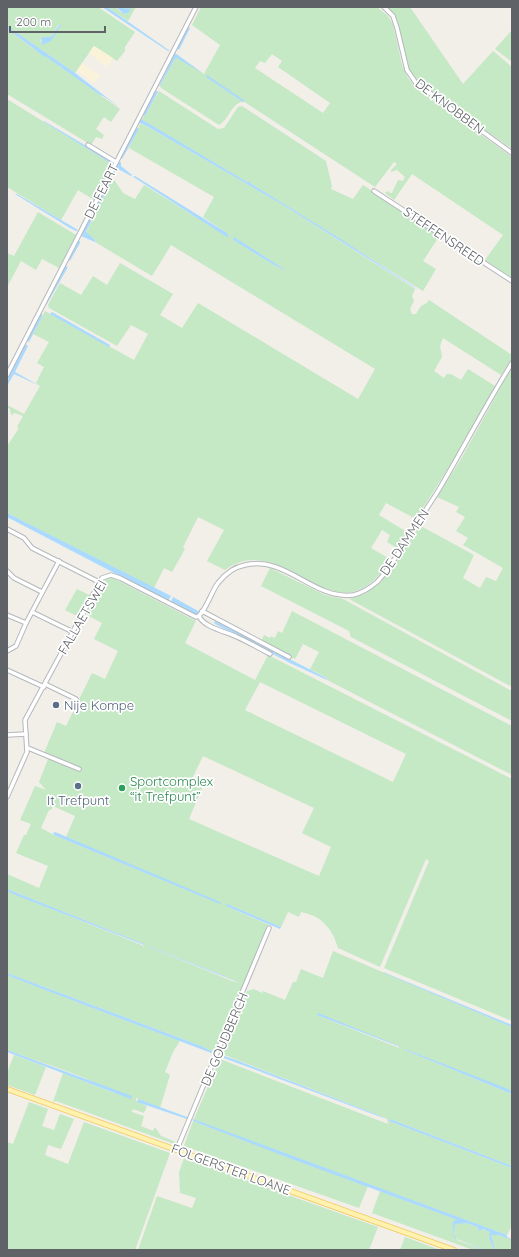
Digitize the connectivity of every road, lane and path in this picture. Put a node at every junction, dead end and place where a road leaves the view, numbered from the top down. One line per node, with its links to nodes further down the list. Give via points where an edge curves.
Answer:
1 (196, 7): 5 (street, DE FEART)
2 (384, 7): 4 (street, DE KNOBBEN, via 393,16 407,70 416,83)
3 (88, 145): 5 (street)
4 (512, 153)
5 (116, 162): 9 (street, DE FEART)
6 (374, 191): 7 (street, STEFFENSREED)
7 (512, 281)
8 (512, 363): 15 (street, DE DAMMEN, via 441,486 390,565 371,587 361,593 339,596 323,591 277,567 265,563 250,564 236,568 222,578)
9 (7, 375)
10 (7, 529): 11 (street, via 24,538 32,548)
11 (59, 561): 13 (street); 14 (street)
12 (7, 571): 14 (street, via 14,578)
13 (99, 582): 18 (street, FALLAETSWEI, via 106,576 114,576 192,616); 20 (street, FALLAETSWEI)
14 (42, 592): 16 (street)
15 (202, 611): 18 (street); 23 (street)
16 (32, 612): 19 (street); 20 (street)
17 (7, 615): 19 (street)
18 (199, 616): 22 (street, FALLAETSWEI, via 201,620 223,632)
19 (26, 623): 21 (street, via 16,646)
20 (73, 632): 25 (street, FALLAETSWEI)
21 (7, 651)
22 (270, 654)
23 (289, 657)
24 (7, 670): 25 (street)
25 (44, 685): 26 (street); 27 (street, FALLAETSWEI, via 25,720)
26 (76, 699)
27 (26, 734): 28 (street); 29 (street, FALLAETSWEI)
28 (7, 735)
29 (28, 748): 30 (street); 31 (street)
30 (79, 769)
31 (7, 797)
32 (269, 928): 34 (street, DE GOUDBERCH)
33 (7, 1089): 34 (main road, FOLGERSTER LOANE)
34 (177, 1149): 35 (main road, FOLGERSTER LOANE)
35 (454, 1250)

